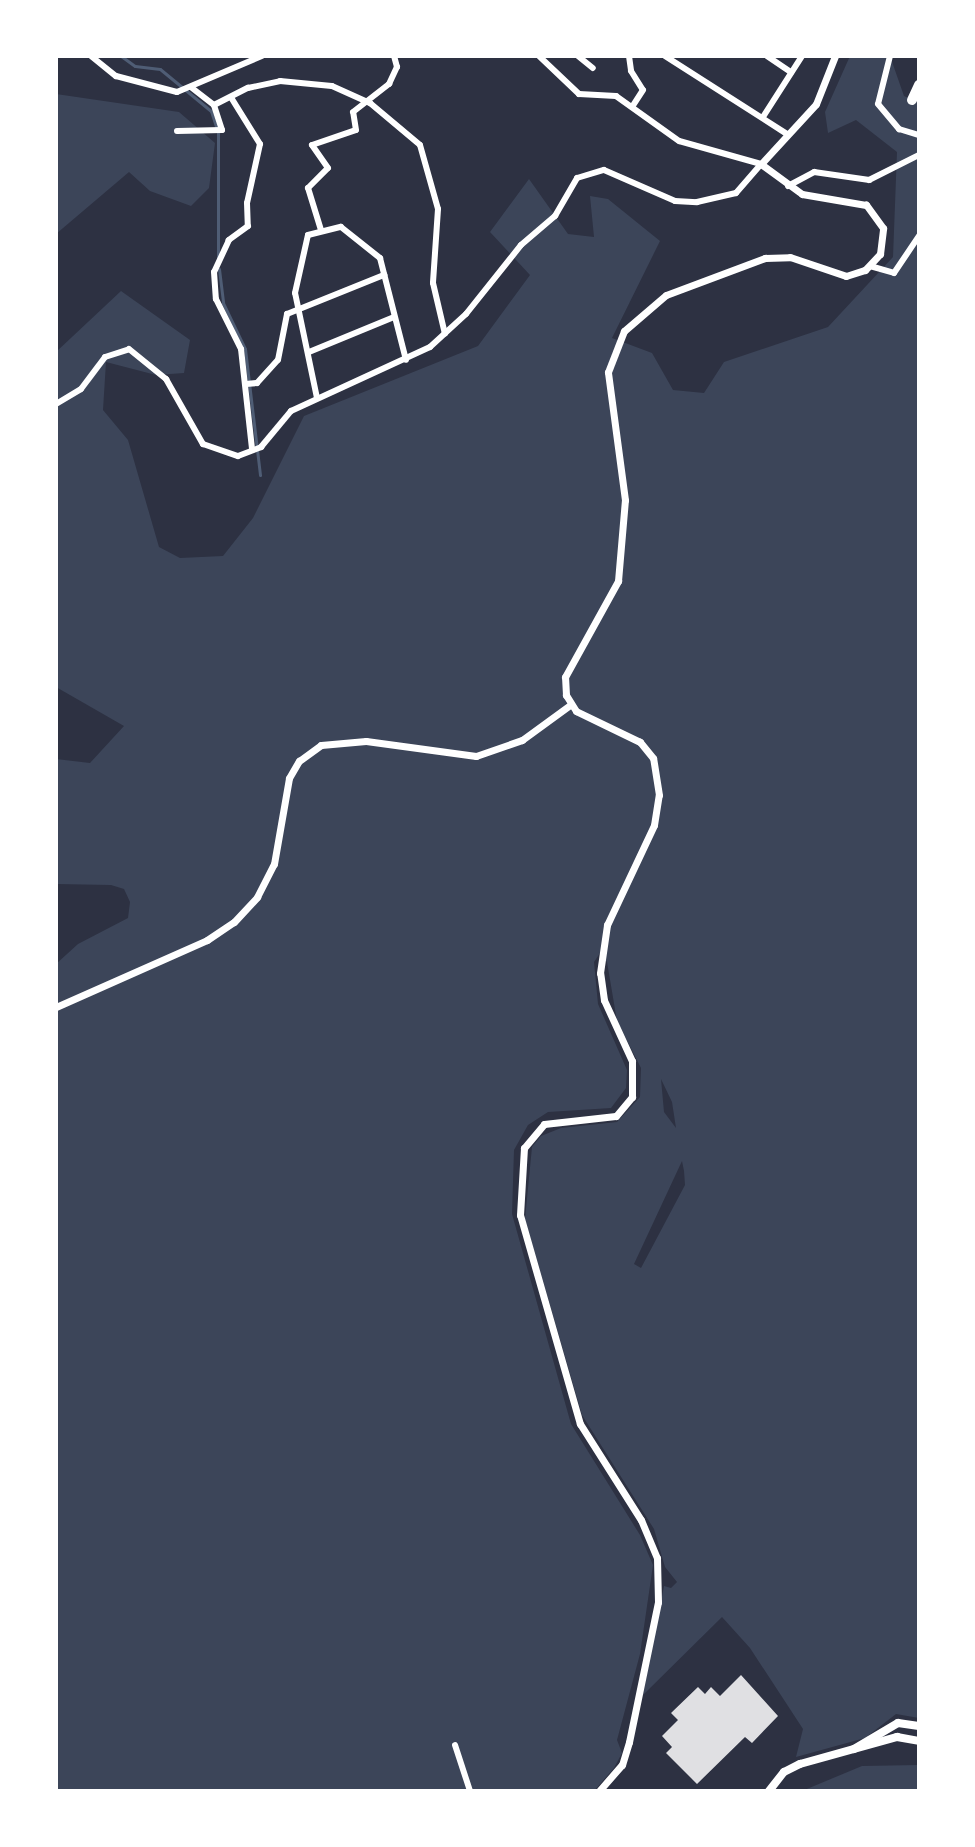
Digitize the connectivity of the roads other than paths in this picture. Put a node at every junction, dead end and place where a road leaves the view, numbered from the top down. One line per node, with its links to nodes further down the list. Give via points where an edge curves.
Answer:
1 (91, 56): 15 (street, via 116,76 177,92)
2 (262, 56): 15 (street)
3 (394, 56): 18 (street, via 395,73)
4 (578, 56): 12 (street)
5 (629, 56): 20 (street, via 643,90)
6 (665, 56): 21 (street)
7 (767, 56): 13 (street)
8 (802, 56): 13 (street)
9 (835, 56): 23 (street, via 820,99)
10 (890, 56): 24 (street, via 878,104 899,129)
11 (544, 58): 20 (street, via 579,94 616,96)
12 (593, 68)
13 (791, 72): 21 (street)
14 (919, 85): 17 (highway)
15 (192, 88): 19 (street)
16 (232, 99): 18 (street, via 248,88 292,81 332,86); 19 (street); 37 (street, via 260,144 247,203 248,226 229,240 214,272 216,299 241,349)
17 (912, 100)
18 (370, 103): 28 (street, via 353,112 358,126 351,135 312,145 328,168 308,188); 34 (street, via 420,145 424,155 438,209 433,283)
19 (214, 105): 22 (street, via 222,130)
20 (632, 107): 26 (street, via 690,146)
21 (763, 117): 23 (street)
22 (177, 131)
23 (787, 134): 26 (street)
24 (919, 135)
25 (919, 155): 27 (street, via 869,180 814,172)
26 (761, 164): 27 (street); 34 (street, via 736,193 697,202 675,201 604,170 577,178 555,216 521,245)
27 (788, 186): 30 (street, via 817,198 858,202 873,211 883,240)
28 (321, 230): 31 (street, via 341,227 380,258); 32 (street, via 308,235 295,293)
29 (919, 236): 30 (street, via 894,273)
30 (870, 266): 41 (street, via 840,276 790,257 765,258 675,290 646,308 624,331 612,353 608,378 624,475 621,562 616,587 567,669)
31 (384, 275): 32 (street); 33 (street)
32 (302, 307): 35 (street); 37 (street, via 283,320 278,360 257,383)
33 (394, 317): 35 (street); 36 (street)
34 (445, 334): 36 (street)
35 (309, 352): 38 (street)
36 (406, 360): 38 (street)
37 (246, 384): 40 (street)
38 (317, 398): 40 (street, via 291,411 261,447)
39 (56, 404): 40 (street, via 81,389 105,357 129,349 166,379 203,444 224,455)
40 (252, 449)
41 (570, 705): 42 (street, via 522,740 476,756 366,741 321,745 299,761 289,778 274,864 257,897 234,922 207,940); 48 (street, via 640,742 653,758 659,795 654,825 607,925 600,973 604,1000 632,1061 632,1097 616,1116 544,1124 524,1148 520,1215 580,1424 641,1520 657,1558 658,1602 629,1742 622,1765)
42 (56, 1007)
43 (919, 1726): 46 (main road, via 898,1723)
44 (919, 1741): 46 (main road, via 897,1737)
45 (455, 1745): 47 (street)
46 (850, 1752): 49 (main road, via 800,1764 784,1772)
47 (470, 1791)
48 (599, 1791)
49 (769, 1791)

